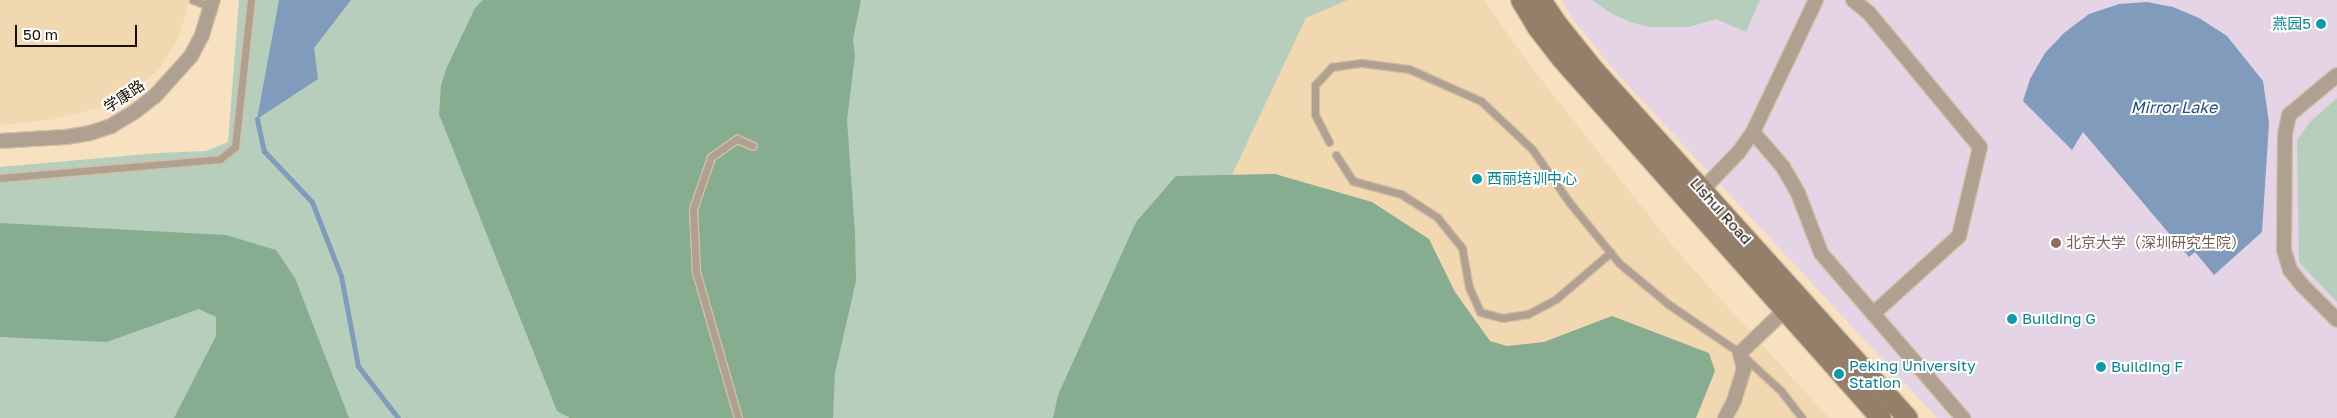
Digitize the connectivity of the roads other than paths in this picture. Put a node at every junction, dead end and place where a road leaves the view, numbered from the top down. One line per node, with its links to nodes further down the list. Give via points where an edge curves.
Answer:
1 (193, 0): 7 (lane)
2 (251, 0): 14 (lane, via 235,147 220,159)
3 (1521, 0): 17 (main road, Lishui Road, via 1561,58)
4 (1541, 0): 15 (main road, Lishui Road, via 1588,64)
5 (1816, 0): 9 (street)
6 (1853, 0): 18 (street, via 1869,13 1980,147 1959,236)
7 (212, 3): 10 (street, 学康路, via 191,56 155,96 133,114 90,133)
8 (2337, 75): 19 (street, via 2289,115 2284,134 2284,250 2290,270)
9 (1753, 132): 15 (street, via 1738,153); 18 (street, via 1783,168 1798,193 1821,253)
10 (0, 141)
11 (1329, 142): 16 (lane, via 1315,114 1315,85 1332,67 1362,63 1409,69 1481,101 1532,149)
12 (753, 146): 21 (lane, via 737,139 711,157 693,209 696,272)
13 (1336, 155): 16 (lane, via 1353,181 1401,194 1437,217 1462,248 1469,287 1480,312 1502,318 1528,314 1556,299)
14 (0, 178)
15 (1702, 190): 25 (main road, Lishui Road)
16 (1611, 252): 20 (lane, via 1619,263 1668,304)
17 (1784, 311): 20 (street); 24 (main road, Lishui Road)
18 (1873, 314): 26 (street)
19 (2337, 320)
20 (1740, 353): 22 (street, via 1744,369); 23 (lane, via 1781,391)
21 (738, 418)
22 (1725, 418)
23 (1802, 418)
24 (1881, 418)
25 (1907, 418)
26 (1963, 418)

